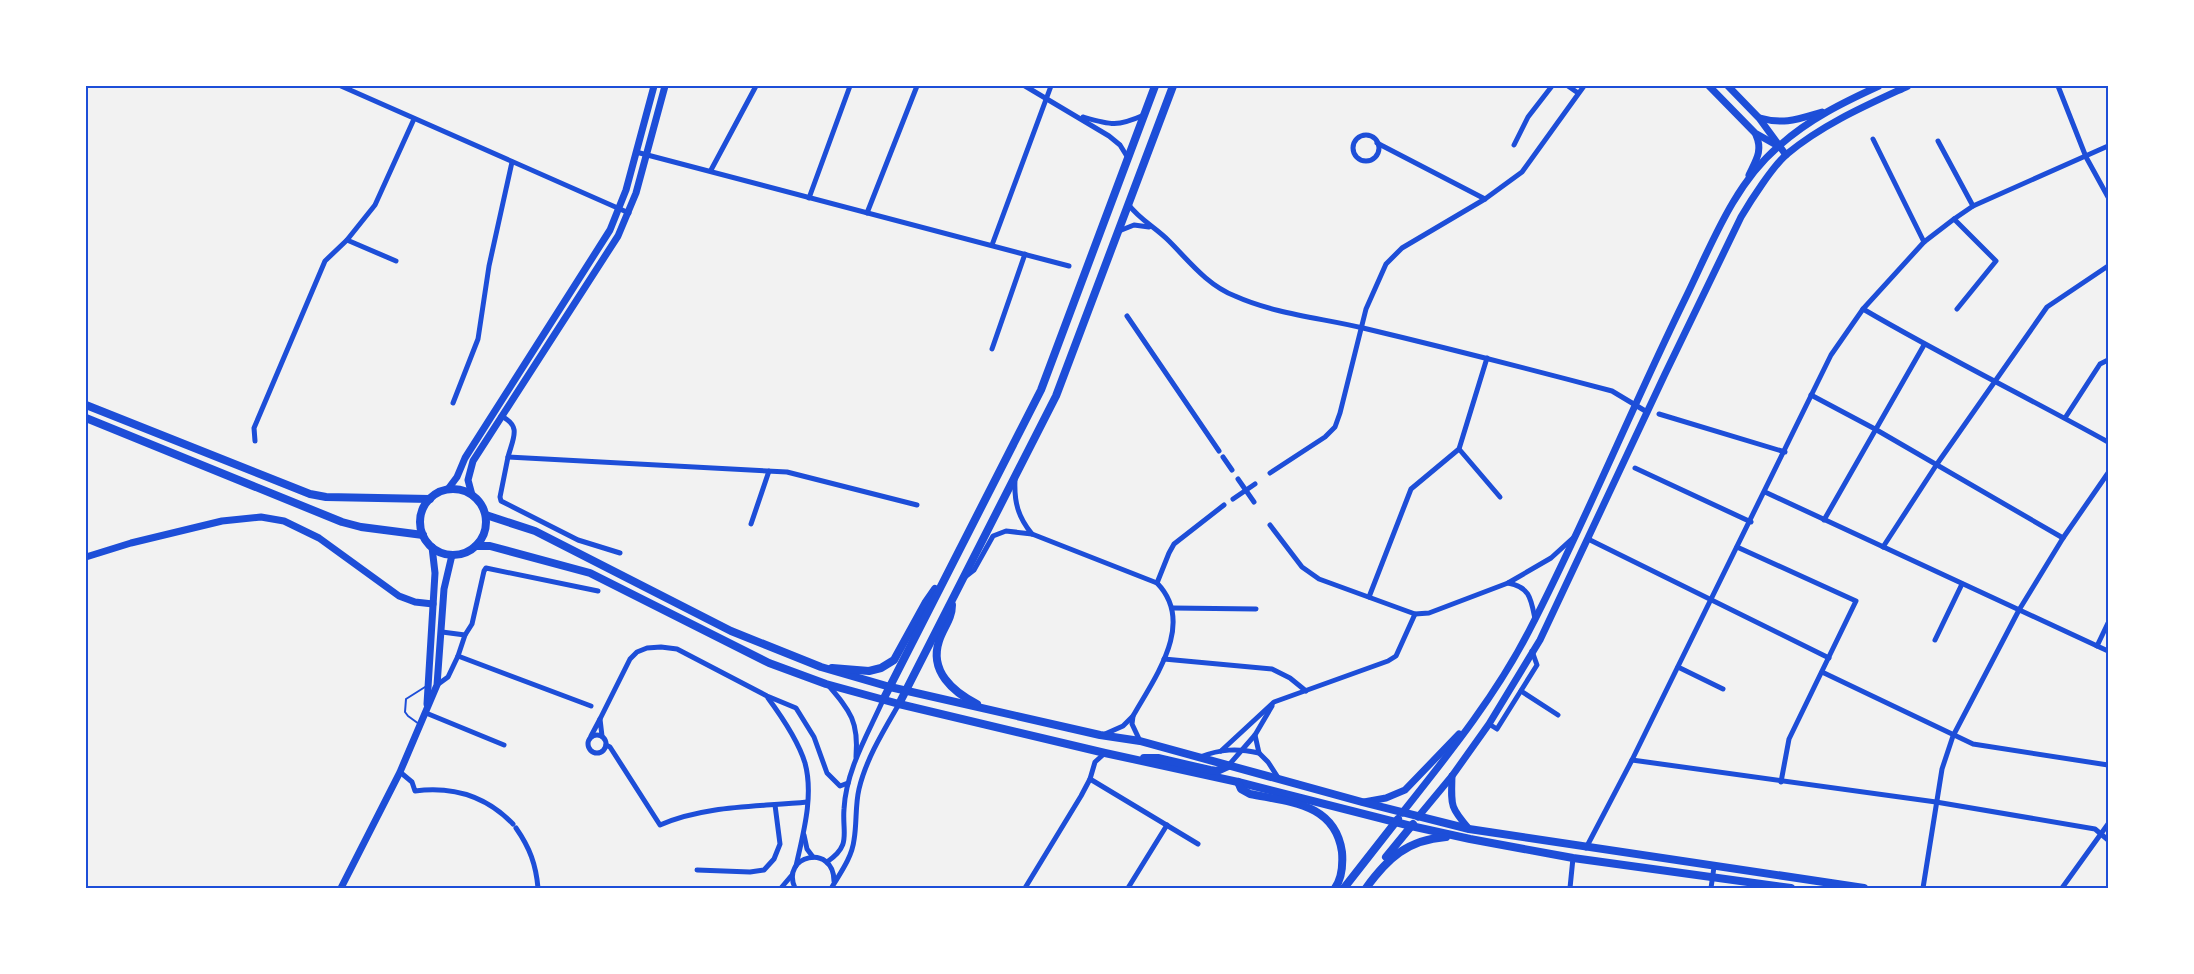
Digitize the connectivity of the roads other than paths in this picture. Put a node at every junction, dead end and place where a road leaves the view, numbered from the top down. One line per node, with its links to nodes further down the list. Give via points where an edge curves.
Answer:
1 (341, 86): 25 (street)
2 (654, 86): 33 (street)
3 (665, 86): 34 (street)
4 (756, 86): 39 (street)
5 (850, 86): 42 (street)
6 (917, 86): 48 (street)
7 (1025, 86): 20 (street)
8 (1051, 86): 20 (street)
9 (1155, 86): 22 (main road)
10 (1173, 86): 44 (main road)
11 (1552, 86): 30 (street, via 1527,117)
12 (1568, 86): 19 (street)
13 (1584, 86): 19 (street)
14 (1709, 86): 26 (street)
15 (1728, 86): 24 (street)
16 (1880, 86): 21 (street)
17 (1908, 86): 35 (street, via 1833,122)
18 (2058, 86): 36 (street)
19 (1578, 93): 43 (street, via 1522,172)
20 (1046, 100): 23 (street); 54 (street)
21 (1827, 111): 24 (street, via 1792,121); 31 (street)
22 (1144, 115): 23 (street, via 1111,125); 37 (main road)
23 (1077, 116): 37 (street, via 1120,145)
24 (1760, 118): 31 (street)
25 (414, 119): 38 (street); 52 (street, via 375,205)
26 (1755, 133): 31 (street); 40 (street, via 1760,145 1758,158)
27 (1873, 139): 53 (street)
28 (1938, 141): 45 (street)
29 (1377, 143): 29 (street, via 1377,154 1370,160 1361,160 1353,152 1354,142 1362,136 1370,136); 43 (street)
30 (1514, 145)
31 (1778, 146): 35 (street); 40 (street)
32 (2109, 146): 36 (street)
33 (636, 152): 34 (street); 46 (street)
34 (646, 154): 39 (street); 47 (street)
35 (1786, 155): 73 (street, via 1741,217)
36 (2086, 157): 41 (street); 45 (street)
37 (1128, 158): 122 (main road, via 1041,390)
38 (512, 162): 46 (street); 69 (street, via 478,339)
39 (711, 170): 42 (street)
40 (1744, 184): 71 (street)
41 (2109, 197)
42 (809, 198): 48 (street)
43 (1485, 199): 62 (street, via 1394,255 1372,292)
44 (1128, 204): 50 (street); 51 (main road)
45 (1973, 206): 49 (street)
46 (619, 209): 47 (street); 72 (street, via 610,230)
47 (629, 213): 75 (street)
48 (867, 213): 54 (street)
49 (1954, 219): 53 (street); 60 (street, via 1996,261)
50 (1150, 228): 51 (street, via 1134,225); 62 (street, via 1212,283 1234,296)
51 (1119, 231): 92 (main road, via 1056,396)
52 (347, 240): 56 (street); 79 (street, via 325,261 254,428)
53 (1924, 242): 59 (street)
54 (992, 246): 55 (street)
55 (1025, 254): 57 (street); 64 (street)
56 (396, 261)
57 (1069, 266)
58 (2109, 266): 67 (street, via 2047,307)
59 (1863, 309): 63 (street); 68 (street, via 1831,355)
60 (1957, 309)
61 (1127, 316): 82 (street)
62 (1361, 327): 65 (street); 91 (street, via 1335,427)
63 (1924, 345): 67 (street); 78 (street)
64 (992, 349)
65 (1486, 358): 71 (street, via 1612,391); 81 (street)
66 (2109, 360): 77 (street, via 2100,364)
67 (1996, 381): 77 (street); 86 (street)
68 (1811, 395): 78 (street); 83 (street)
69 (453, 403)
70 (86, 405): 100 (main road, via 310,494)
71 (1634, 405): 73 (street); 112 (street)
72 (494, 412): 75 (street); 95 (street)
73 (1647, 412): 114 (street)
74 (1659, 414): 83 (street)
75 (502, 416): 84 (street, via 515,428); 98 (street, via 470,467)
76 (86, 418): 111 (main road, via 342,522)
77 (2065, 418): 80 (street)
78 (1875, 429): 86 (street); 106 (street)
79 (255, 441)
80 (2109, 442)
81 (1459, 449): 99 (street); 128 (street, via 1411,489)
82 (1219, 451)
83 (1785, 452): 97 (street)
84 (508, 457): 89 (street); 119 (street, via 500,497 503,502 578,540)
85 (1223, 457): 88 (street)
86 (1937, 464): 113 (street); 118 (street)
87 (1635, 468): 107 (street)
88 (1232, 470)
89 (769, 471): 103 (street, via 794,473); 108 (street)
90 (2109, 473): 113 (street)
91 (1270, 474)
92 (1015, 477): 110 (street, via 1014,499); 123 (main road)
93 (1238, 478): 96 (street)
94 (1255, 484): 96 (street)
95 (448, 489): 98 (main road); 100 (main road)
96 (1246, 490): 101 (street); 102 (street)
97 (1765, 492): 106 (street); 107 (street)
98 (472, 495): 105 (main road)
99 (1500, 497)
100 (430, 499): 111 (main road, via 421,516)
101 (1233, 499)
102 (1254, 502)
103 (917, 505)
104 (1224, 505): 124 (street, via 1174,544)
105 (486, 515): 115 (main road, via 486,527); 148 (main road, via 536,531 731,632)
106 (1824, 520): 118 (street)
107 (1750, 522): 117 (street)
108 (751, 524)
109 (1270, 525): 128 (street, via 1310,573)
110 (1032, 534): 123 (street, via 1006,531 993,536 974,570); 124 (street)
111 (423, 535): 116 (main road)
112 (1574, 537): 125 (street, via 1551,558); 137 (street)
113 (2063, 538): 135 (street)
114 (1588, 539): 129 (street); 143 (street)
115 (476, 546): 120 (main road); 151 (main road, via 490,546 590,573 769,663)
116 (432, 547): 120 (main road); 131 (street)
117 (1737, 547): 129 (street); 146 (street, via 1856,601)
118 (1883, 547): 126 (street)
119 (620, 553)
120 (452, 555): 132 (street)
121 (86, 556): 131 (street, via 222,521 261,517 306,530 399,596)
122 (948, 571): 148 (main road, via 894,660 869,671); 154 (main road)
123 (964, 578): 130 (main road)
124 (1157, 583): 133 (street)
125 (1508, 583): 136 (street, via 1429,613); 137 (street, via 1519,585 1527,593)
126 (1962, 584): 135 (street); 141 (street)
127 (598, 591): 140 (street, via 486,568 472,624)
128 (1369, 597): 136 (street)
129 (1711, 600): 146 (street); 149 (street)
130 (952, 602): 156 (main road); 164 (main road, via 952,613 938,648 939,667 949,686)
131 (433, 604): 132 (street); 153 (street)
132 (443, 605): 139 (street)
133 (1173, 608): 134 (street); 147 (street, via 1173,637)
134 (1256, 609)
135 (2019, 610): 142 (street); 176 (street)
136 (1415, 614): 157 (street, via 1396,656)
137 (1535, 620): 169 (street)
138 (2109, 623): 142 (street)
139 (442, 632): 140 (street); 152 (street)
140 (465, 635): 145 (street)
141 (1935, 640)
142 (2097, 646): 144 (street)
143 (1532, 651): 158 (street, via 1537,665); 170 (street)
144 (2109, 651)
145 (458, 657): 152 (street, via 448,677); 163 (street)
146 (1829, 658): 150 (street)
147 (1164, 659): 157 (street, via 1272,669); 167 (street)
148 (821, 667): 154 (main road)
149 (1678, 667): 155 (street); 186 (street)
150 (1822, 672): 176 (street); 195 (street, via 1789,740)
151 (826, 684): 160 (main road); 187 (street, via 853,718 858,737)
152 (437, 685): 165 (street)
153 (428, 686): 165 (street); 171 (lane, via 406,699 408,716)
154 (890, 687): 156 (main road); 160 (main road)
155 (1723, 689)
156 (905, 691): 162 (main road); 164 (main road)
157 (1306, 691): 161 (street)
158 (1521, 692): 166 (street); 170 (street, via 1497,729)
159 (767, 696): 168 (street, via 677,650 653,647 630,659); 196 (street, via 796,708 814,737 827,773 840,786); 197 (street, via 785,721 805,762)
160 (883, 700): 162 (main road); 187 (street)
161 (1274, 702): 173 (street); 181 (street)
162 (899, 704): 182 (main road); 226 (street, via 859,788 855,840)
163 (591, 706)
164 (989, 710): 172 (main road)
165 (426, 713): 171 (street); 178 (street)
166 (1557, 715)
167 (1133, 716): 172 (street, via 1113,732); 177 (street, via 1132,724)
168 (600, 719): 174 (street); 175 (street)
169 (1475, 721): 198 (street, via 1405,790); 201 (street)
170 (1489, 724): 191 (street)
171 (421, 726): 190 (street)
172 (1100, 735): 177 (main road)
173 (1255, 735): 180 (street); 183 (street)
174 (591, 736): 175 (street); 179 (street, via 587,746 592,752 603,751)
175 (602, 736): 179 (street)
176 (1953, 736): 188 (street, via 1974,744); 199 (street)
177 (1140, 741): 184 (main road)
178 (504, 745)
179 (606, 745): 200 (street, via 660,825 700,812)
180 (1241, 749): 181 (street); 183 (street); 189 (street)
181 (1221, 751): 184 (street)
182 (1105, 753): 185 (main road); 192 (street, via 1095,762)
183 (1259, 753): 193 (street)
184 (1198, 757): 189 (main road)
185 (1134, 759): 189 (main road, via 1158,758 1217,771); 194 (main road)
186 (1632, 760): 195 (street); 213 (street)
187 (855, 764): 196 (street)
188 (2109, 765)
189 (1228, 766): 193 (main road)
190 (400, 772): 222 (street); 223 (street, via 412,782 415,791 444,790 485,801 501,812 528,846 537,867)
191 (1452, 776): 202 (street); 207 (street, via 1454,811)
192 (1090, 779): 205 (street); 227 (street)
193 (1280, 780): 198 (main road)
194 (1238, 782): 203 (main road); 229 (main road, via 1250,794 1308,807 1330,822 1340,841 1343,865)
195 (1781, 782): 199 (street)
196 (848, 783): 216 (street, via 843,846)
197 (807, 802): 200 (street); 208 (street)
198 (1362, 802): 201 (main road)
199 (1936, 802): 209 (street, via 2095,829); 237 (street)
200 (776, 805): 219 (street, via 780,844 764,870)
201 (1402, 813): 202 (main road); 203 (main road)
202 (1418, 817): 206 (main road); 207 (main road)
203 (1395, 822): 206 (main road); 230 (main road)
204 (2109, 824): 209 (street)
205 (1167, 825): 212 (street); 228 (street)
206 (1411, 826): 210 (main road); 231 (main road)
207 (1469, 829): 213 (main road)
208 (803, 833): 214 (street); 217 (street)
209 (2101, 834): 211 (street); 238 (street)
210 (1460, 836): 215 (main road); 232 (main road, via 1429,838 1397,853)
211 (2109, 840)
212 (1198, 844)
213 (1586, 848): 218 (main road)
214 (813, 857): 216 (street); 217 (street)
215 (1573, 858): 221 (main road); 233 (street)
216 (827, 862): 226 (street, via 834,874)
217 (796, 866): 220 (street)
218 (1714, 867): 221 (street); 236 (main road)
219 (697, 870)
220 (792, 875): 224 (street); 225 (street)
221 (1712, 878): 234 (street); 235 (main road)
222 (341, 888)
223 (538, 888)
224 (781, 888)
225 (795, 888)
226 (832, 888)
227 (1025, 888)
228 (1128, 888)
229 (1335, 888)
230 (1344, 888)
231 (1361, 888)
232 (1365, 888)
233 (1570, 888)
234 (1711, 888)
235 (1791, 888)
236 (1864, 888)
237 (1923, 888)
238 (2062, 888)

